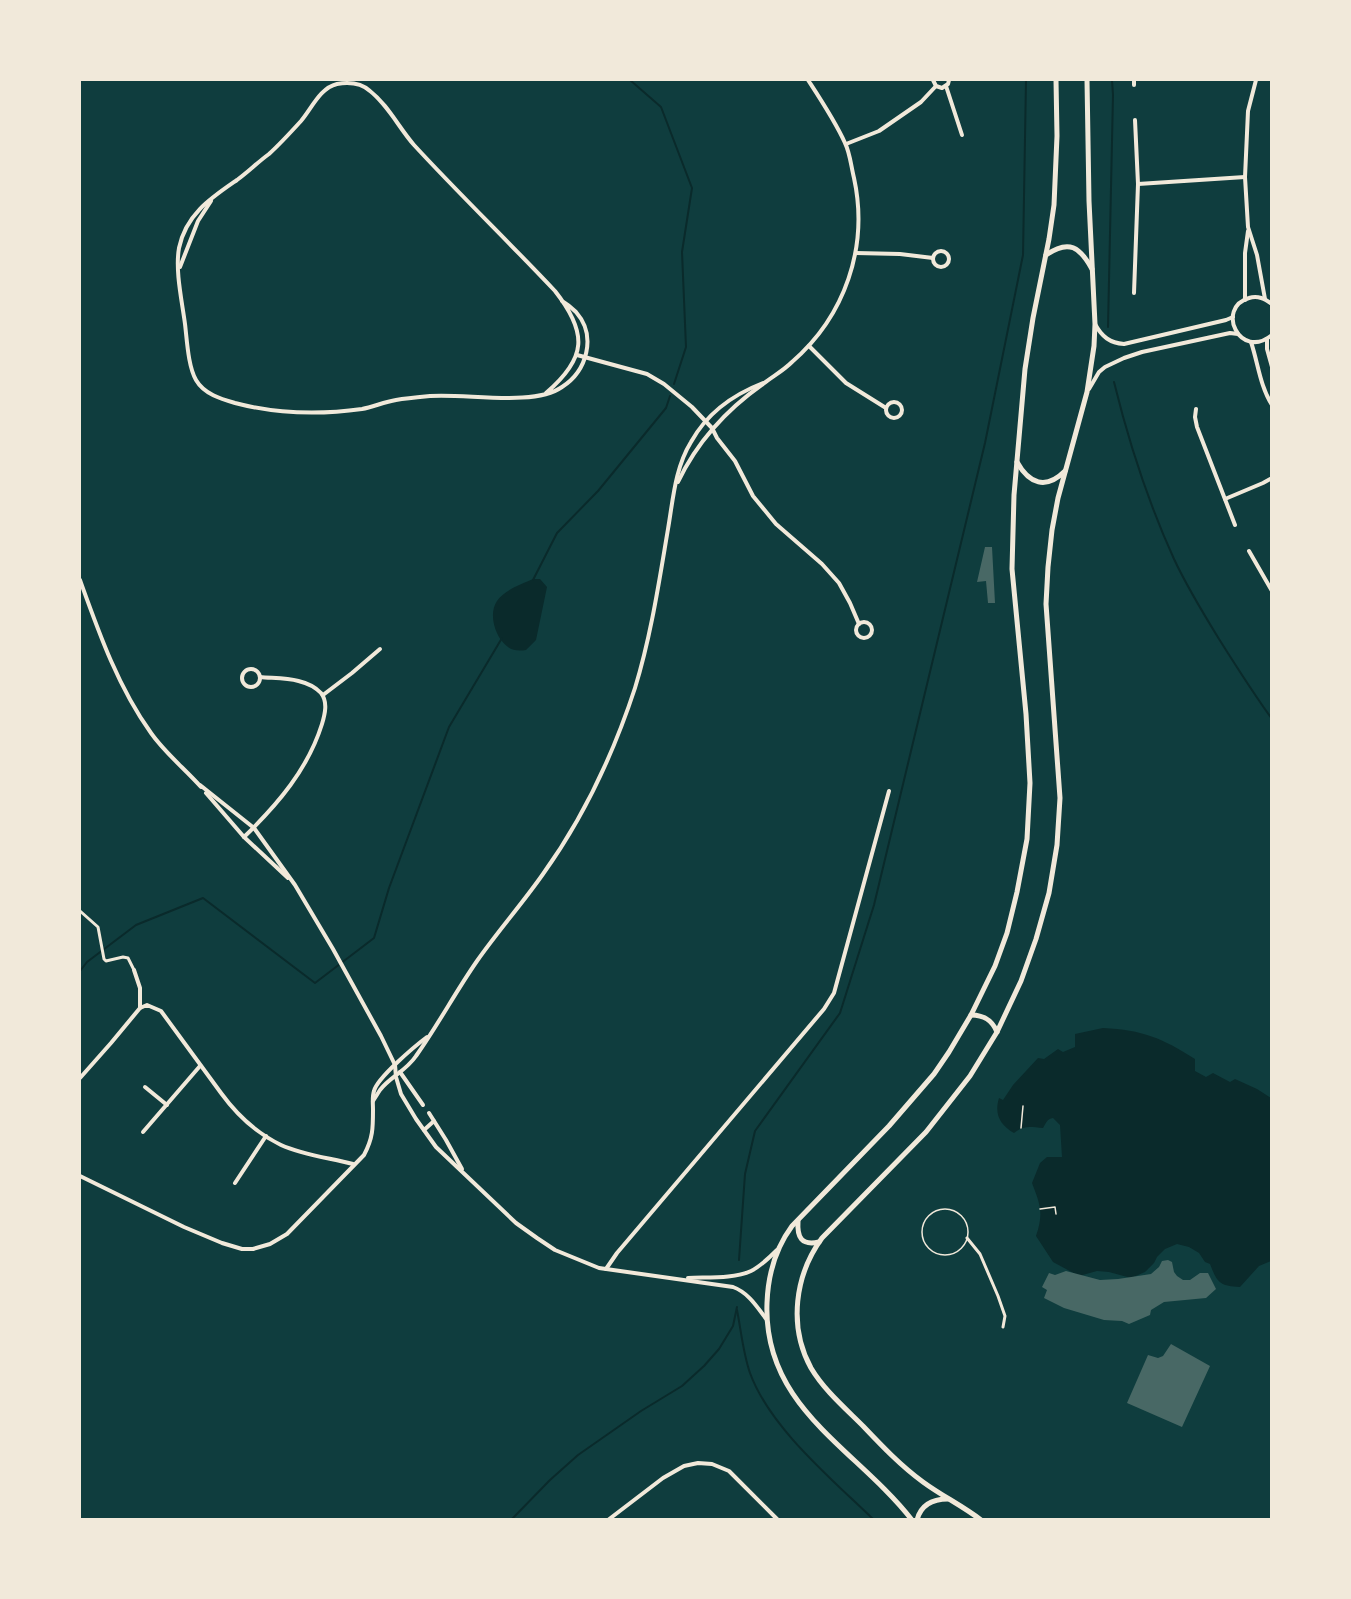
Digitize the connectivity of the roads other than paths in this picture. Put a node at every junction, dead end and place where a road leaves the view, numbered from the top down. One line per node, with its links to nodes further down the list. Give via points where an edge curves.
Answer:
1 (808, 80): 11 (street)
2 (933, 80): 7 (street)
3 (949, 80): 8 (street)
4 (1056, 80): 17 (main road, via 1056,181)
5 (1087, 80): 20 (main road)
6 (1256, 80): 12 (street, via 1248,111)
7 (936, 86): 8 (street); 11 (street, via 921,102 879,132)
8 (946, 86): 10 (street)
9 (1135, 120): 13 (street)
10 (962, 135)
11 (846, 144): 16 (street, via 857,193)
12 (1245, 177): 13 (street); 15 (street)
13 (1138, 183): 21 (street)
14 (216, 193): 19 (street, via 198,221); 19 (street, via 186,228); 24 (street, via 274,149 321,94 333,85 350,82 368,88 377,97 411,142)
15 (1248, 227): 22 (street); 23 (street)
16 (856, 253): 18 (street); 31 (street, via 844,293 830,320)
17 (1045, 255): 20 (main road, via 1061,246 1073,247 1084,255); 43 (main road, via 1025,369)
18 (933, 258): 18 (street, via 940,267 949,261 943,251)
19 (178, 270): 37 (street, via 192,369 206,392 220,399 286,413 325,413 432,396 509,398)
20 (1093, 270): 27 (main road)
21 (1134, 293)
22 (1265, 299): 23 (street); 25 (street)
23 (1245, 300): 26 (street)
24 (562, 301): 32 (street, via 574,319); 33 (street, via 584,325)
25 (1272, 304)
26 (1233, 317): 27 (street, via 1124,344 1106,339); 28 (street)
27 (1095, 324): 36 (main road)
28 (1238, 334): 30 (street); 36 (street, via 1124,358 1099,372)
29 (1270, 337): 30 (street); 34 (street, via 1267,349)
30 (1251, 342): 38 (street)
31 (809, 346): 35 (street); 39 (street, via 846,383)
32 (577, 356): 33 (street); 37 (street, via 570,370)
33 (586, 357): 37 (street, via 579,372 562,388); 41 (street, via 647,374)
34 (1272, 367)
35 (763, 383): 41 (street, via 731,399); 42 (street)
36 (1087, 392): 44 (main road)
37 (546, 393)
38 (1272, 405)
39 (886, 408): 39 (street, via 892,418 901,413 896,402)
40 (1196, 409): 47 (street, via 1197,427)
41 (705, 420): 42 (street); 46 (street, via 686,451)
42 (712, 428): 46 (street); 52 (street, via 753,496 776,524 839,583)
43 (1017, 461): 44 (main road, via 1026,475 1037,482 1051,482); 64 (main road, via 1012,569 1028,738 1029,824 1006,933)
44 (1065, 471): 65 (main road, via 1051,539 1046,604 1060,798 1057,845 1036,939)
45 (1272, 478): 47 (street)
46 (676, 486): 66 (street, via 647,645 606,764 561,848 477,961)
47 (1225, 499): 48 (street)
48 (1235, 525)
49 (1249, 551): 51 (street)
50 (80, 580): 56 (street, via 102,642 134,707 153,736)
51 (1272, 591)
52 (859, 624): 52 (street, via 857,634 863,638 870,636 870,625)
53 (380, 649): 55 (street)
54 (260, 677): 54 (street, via 257,671 249,669 243,680 252,687); 55 (street, via 305,682)
55 (322, 695): 58 (street, via 325,711 316,743 291,786)
56 (200, 785): 58 (street); 59 (street)
57 (889, 791): 89 (street, via 834,993)
58 (254, 828): 59 (street); 60 (street)
59 (244, 837): 60 (street)
60 (295, 885): 67 (street)
61 (80, 911): 62 (street, via 98,927 104,959 128,958)
62 (134, 970): 63 (street, via 140,988)
63 (140, 1008): 68 (street, via 147,1005 162,1011); 71 (street)
64 (971, 1015): 65 (main road, via 987,1018); 85 (main road, via 934,1074)
65 (997, 1032): 87 (main road, via 941,1114)
66 (428, 1036): 67 (street); 69 (street)
67 (395, 1065): 69 (street); 70 (street); 73 (street, via 376,1084)
68 (200, 1066): 74 (street); 80 (street, via 230,1105)
69 (401, 1073): 70 (street); 75 (street)
70 (396, 1077): 73 (street); 78 (street, via 401,1094)
71 (80, 1078)
72 (145, 1087): 74 (street)
73 (373, 1101): 81 (street, via 370,1143)
74 (167, 1105): 79 (street)
75 (423, 1105)
76 (429, 1113): 77 (street)
77 (434, 1121): 78 (street); 82 (street)
78 (424, 1130): 82 (street)
79 (143, 1132)
80 (266, 1136): 81 (street, via 291,1148); 84 (street)
81 (354, 1164): 83 (street, via 287,1234 253,1249 222,1243)
82 (464, 1173): 89 (street, via 537,1238 555,1250)
83 (80, 1176)
84 (235, 1183)
85 (798, 1219): 87 (main road, via 801,1239); 88 (main road)
86 (967, 1238): 86 (lane, via 962,1216 949,1209 934,1211 924,1222 922,1237 930,1250 937,1253 951,1254); 92 (street, via 980,1254 998,1296 1005,1316)
87 (819, 1242): 93 (main road, via 798,1294 800,1339 811,1368 891,1454)
88 (778, 1250): 90 (street, via 757,1268 742,1274); 91 (main road, via 768,1287)
89 (606, 1269): 90 (street)
90 (677, 1278): 91 (street, via 737,1288 749,1296)
91 (767, 1321): 96 (main road, via 775,1360 793,1395)
92 (1003, 1327)
93 (950, 1499): 97 (main road, via 926,1504); 98 (main road)
94 (608, 1520): 95 (street, via 674,1471 689,1464 705,1463 732,1472)
95 (778, 1520)
96 (912, 1520)
97 (916, 1520)
98 (981, 1520)

